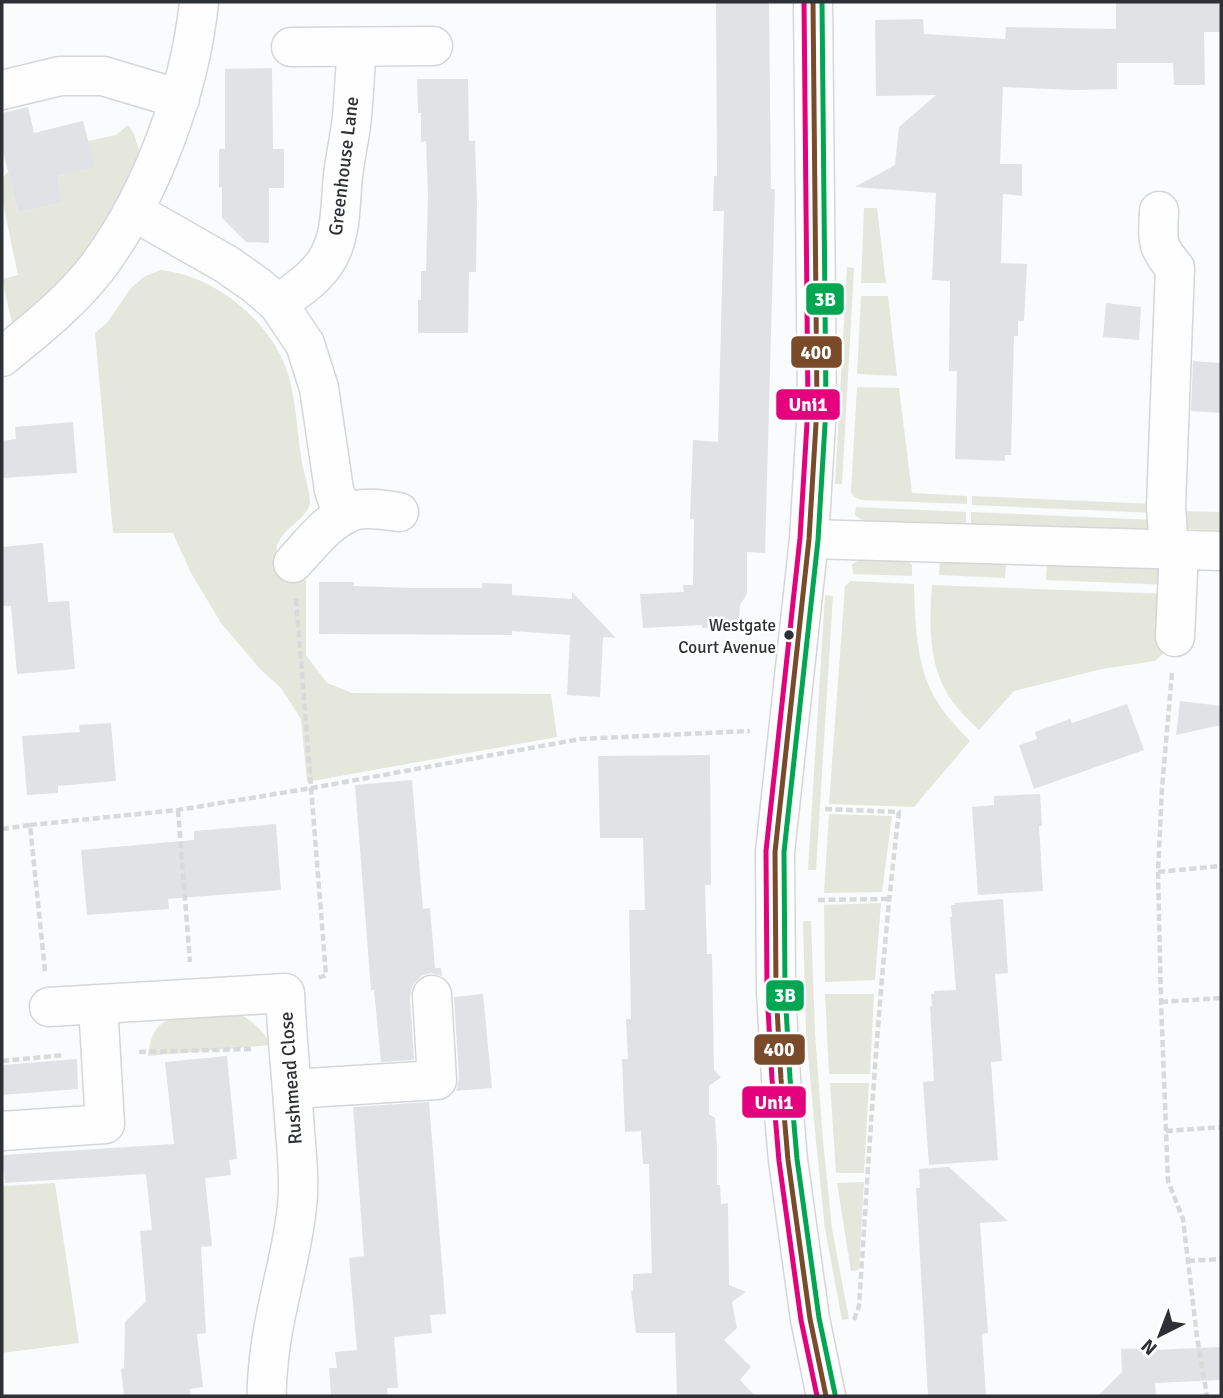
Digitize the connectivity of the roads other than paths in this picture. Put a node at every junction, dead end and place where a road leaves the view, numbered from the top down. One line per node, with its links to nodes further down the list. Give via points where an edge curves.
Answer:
1 (199, 2): 7 (street)
2 (813, 2): 14 (street, via 817,407)
3 (433, 46): 5 (street)
4 (291, 47): 5 (street)
5 (357, 47): 10 (street, Greenhouse Lane, via 335,243 316,274)
6 (2, 90): 7 (street, via 60,76 103,76)
7 (180, 99): 8 (street)
8 (133, 211): 10 (street, via 226,264); 11 (street, via 99,265 70,298)
9 (1159, 211): 15 (street, via 1158,241 1175,268 1166,506)
10 (278, 304): 13 (street, via 305,344 319,388 334,490)
11 (2, 357)
12 (400, 512): 13 (street, via 357,510)
13 (343, 515): 17 (street)
14 (809, 539): 15 (street); 25 (street, via 775,852 776,991 788,1160)
15 (1174, 550): 16 (street); 18 (street)
16 (1221, 551)
17 (293, 563)
18 (1175, 638)
19 (432, 995): 22 (street, via 437,1080)
20 (98, 1005): 21 (street, Rushmead Close); 22 (street, Rushmead Close, via 285,993); 23 (street, via 105,1124)
21 (49, 1007)
22 (292, 1089): 24 (street, Rushmead Close, via 297,1205 271,1340)
23 (2, 1131)
24 (267, 1396)
25 (826, 1396)

